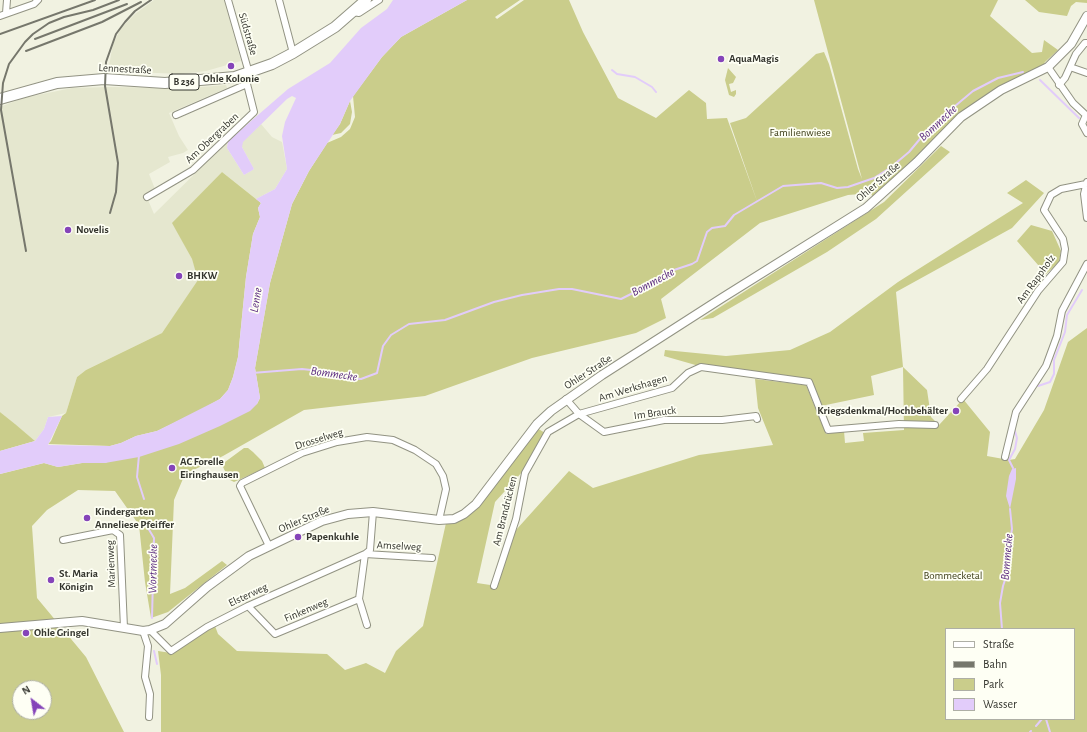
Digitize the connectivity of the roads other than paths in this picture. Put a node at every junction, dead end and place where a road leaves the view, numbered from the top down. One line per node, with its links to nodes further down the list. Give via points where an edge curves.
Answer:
1 (7, 0): 8 (street)
2 (38, 0): 8 (street, via 34,4)
3 (228, 0): 14 (street, Südstraße)
4 (279, 0): 11 (street)
5 (366, 0): 7 (main road, Lennestraße / B 236)
6 (379, 0): 7 (street, Lennestraße, via 359,13)
7 (353, 12): 11 (main road, Lennestraße / B 236, via 335,27)
8 (3, 14)
9 (1087, 16): 12 (street, Ohler Straße, via 1071,44)
10 (1087, 43): 13 (street, via 1081,48)
11 (293, 53): 14 (main road, Lennestraße / B 236)
12 (1048, 67): 17 (street); 26 (street, Ohler Straße, via 1002,90 961,117 917,162 866,208)
13 (1070, 67): 15 (street); 17 (street)
14 (249, 73): 16 (street, Am Obergraben); 18 (main road, Lennestraße / B 236, via 180,83 104,79 57,83)
15 (1087, 73)
16 (247, 84): 19 (street); 23 (street, Am Obergraben, via 254,112 193,170)
17 (1059, 85): 20 (street, via 1072,104)
18 (0, 99)
19 (176, 115)
20 (1086, 115): 21 (street, via 1082,124)
21 (1087, 134)
22 (1086, 183): 24 (street, via 1084,200); 27 (street, Am Rappholz, via 1061,189 1051,195 1044,210 1063,240 1063,262 1038,291 987,369)
23 (147, 197)
24 (1087, 218)
25 (1087, 264): 31 (street, via 1062,311 1057,336 1046,366 1016,412)
26 (566, 399): 28 (street, Im Brauck); 33 (street, Ohler Straße, via 537,424 476,504 454,519)
27 (961, 399)
28 (579, 414): 29 (street, Im Brauck, via 604,432 664,420 722,420 756,416); 30 (street, Am Werkshagen, via 672,388 688,373 701,367 809,382 828,430 899,424); 38 (street, Am Brandrücken, via 548,432 525,473 516,519)
29 (757, 419)
30 (935, 425)
31 (1006, 457)
32 (373, 512): 33 (street, Ohler Straße); 35 (street, Ohler Straße, via 348,514 322,521); 36 (street, Amselweg, via 370,550)
33 (439, 520): 35 (street, Drosselweg, via 446,489 443,476 436,464 393,440 367,437 336,442 302,453 242,483 240,486)
34 (63, 540): 43 (street, Marienweg, via 113,530 120,534)
35 (269, 546): 44 (street, Ohler Straße, via 228,571 165,624)
36 (365, 554): 37 (street, Amselweg); 39 (street, Amselweg); 40 (street, Elsterweg)
37 (432, 558)
38 (494, 586)
39 (359, 599): 40 (street, Finkenweg, via 276,634); 41 (street, Amselweg)
40 (248, 606): 44 (street, Elsterweg, via 207,627 171,651)
41 (367, 625)
42 (0, 628): 43 (street, via 82,621)
43 (124, 628): 44 (street)
44 (146, 631): 45 (street, via 148,646 145,677 150,694)
45 (150, 717)

